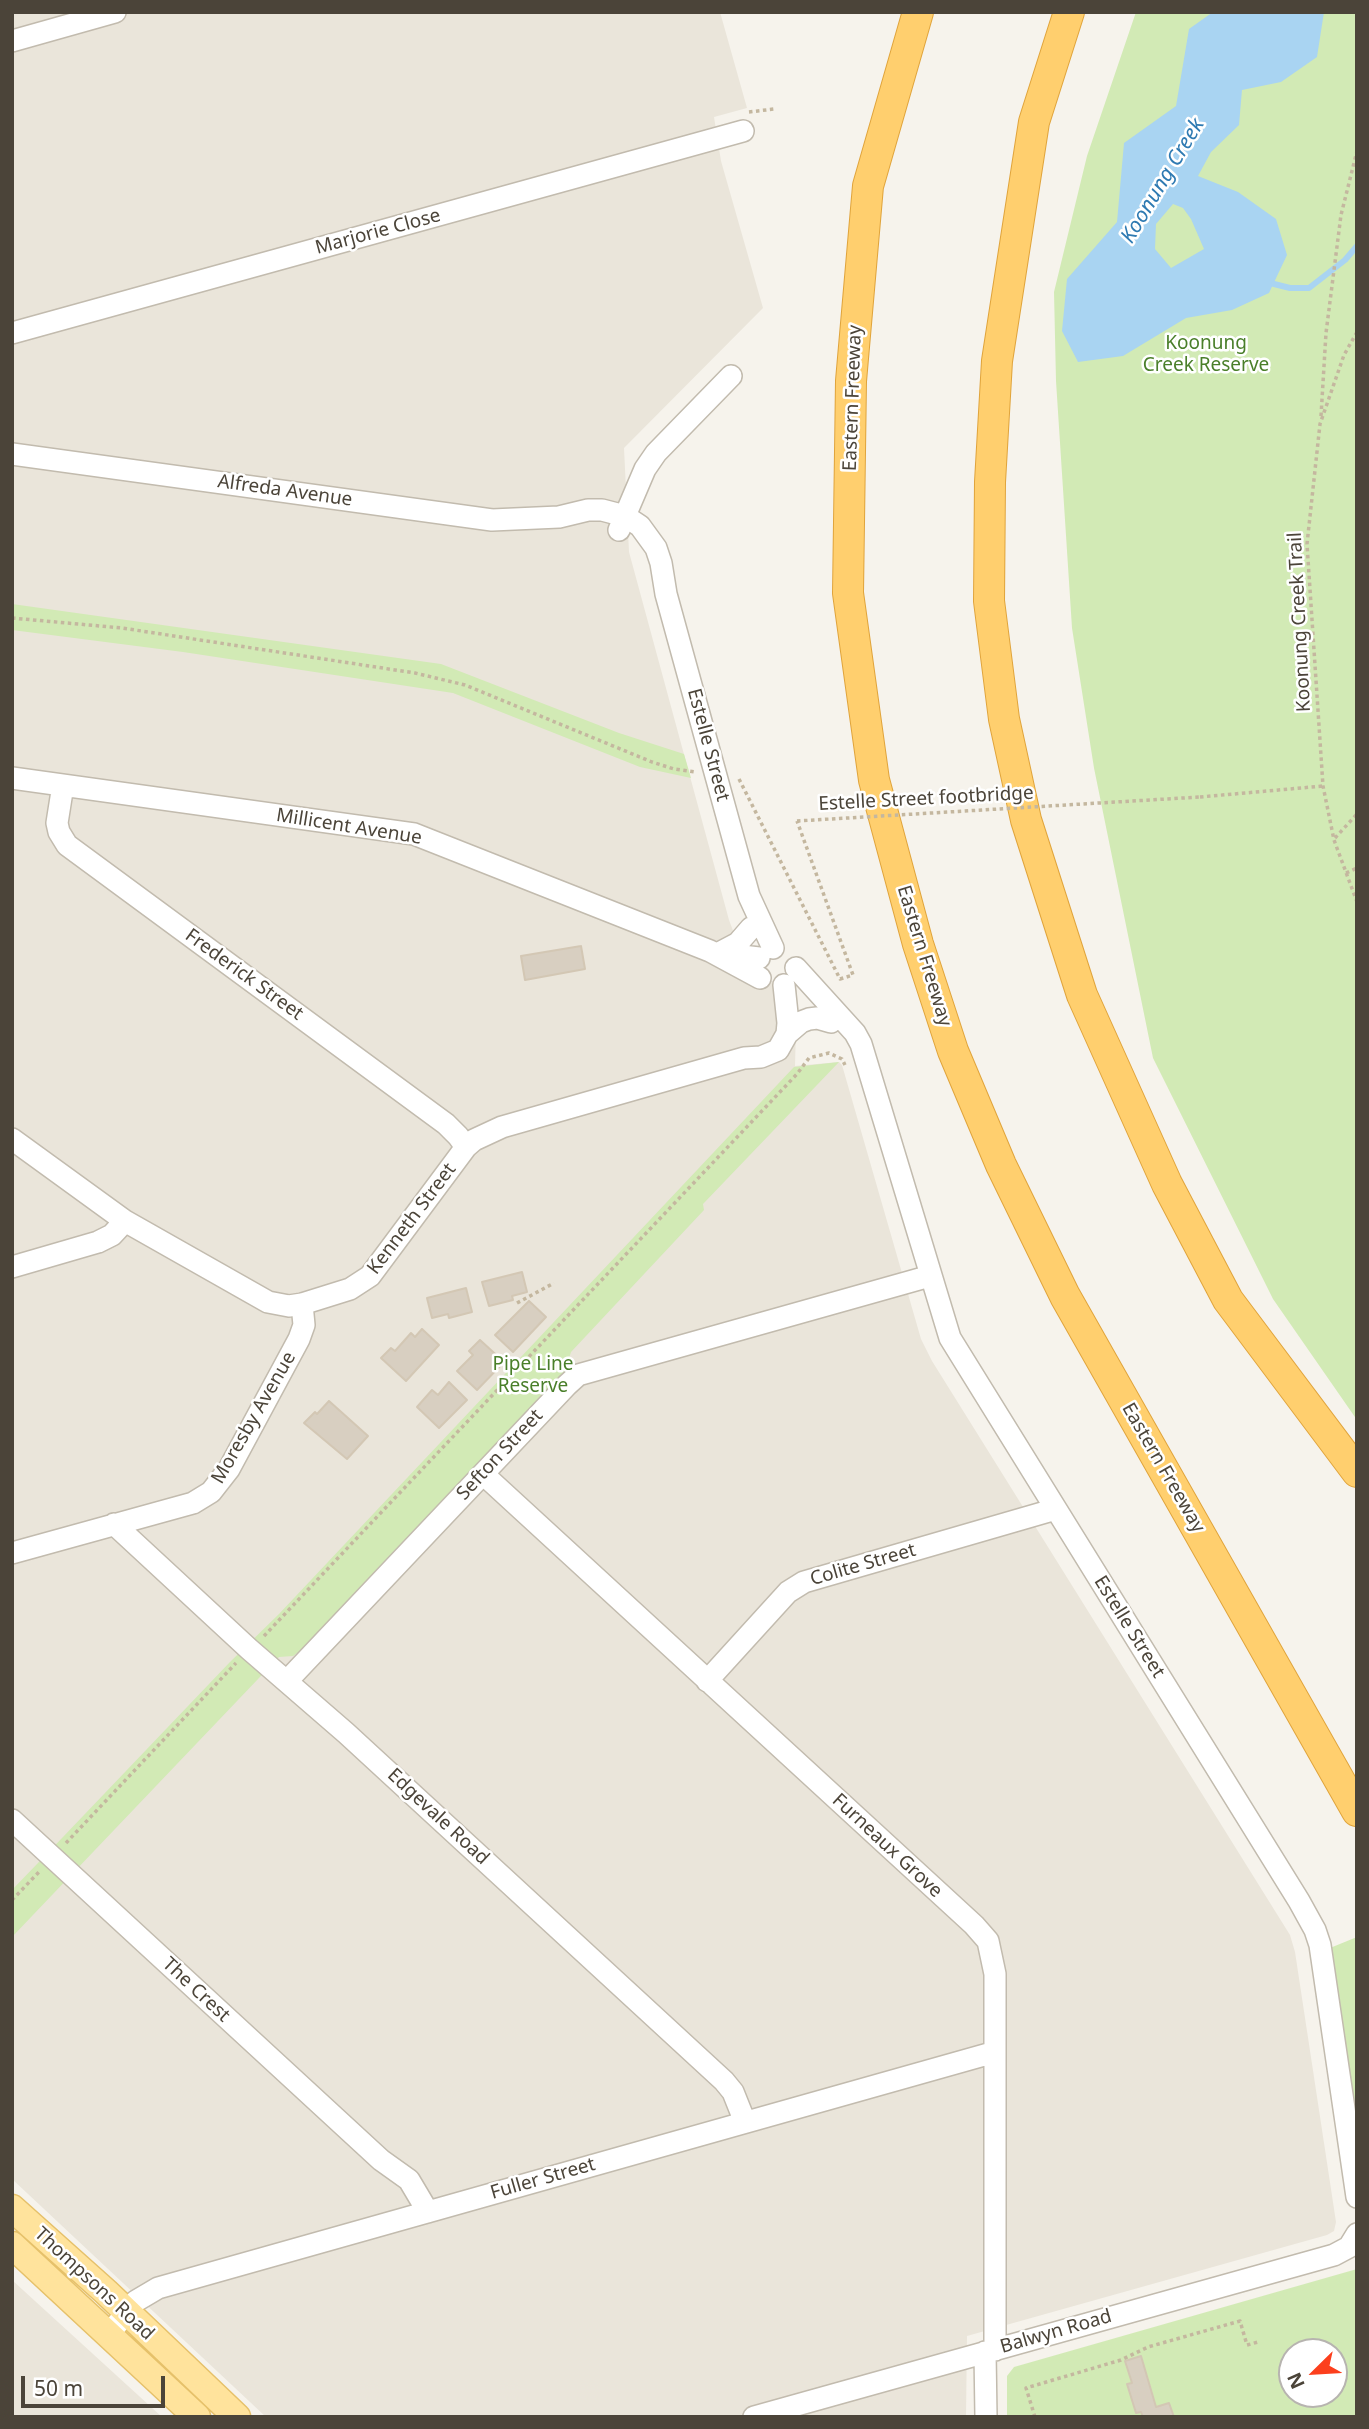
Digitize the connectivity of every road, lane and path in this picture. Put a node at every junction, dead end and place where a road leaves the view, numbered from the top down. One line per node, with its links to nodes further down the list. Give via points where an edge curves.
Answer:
1 (115, 12): 4 (street)
2 (918, 12): 48 (highway, Eastern Freeway, via 868,186 851,381 848,593 874,780 918,944 953,1051 1001,1165 1065,1296)
3 (1069, 12): 40 (highway, via 1034,122 997,360 989,601 1004,719 1026,820 1082,995 1167,1184 1228,1300)
4 (12, 41)
5 (774, 109): 6 (path)
6 (745, 122): 9 (street, Marjorie Close)
7 (1357, 151): 11 (path, via 1341,215 1326,333)
8 (1357, 332): 11 (path, Koonung Creek Trail, via 1343,355)
9 (12, 333)
10 (731, 376): 13 (street, via 656,453)
11 (1321, 424): 18 (path, Koonung Creek Trail, via 1307,562)
12 (12, 454): 13 (street, Alfreda Avenue, via 492,520 559,517 603,525)
13 (622, 523): 15 (street, Estelle Street, via 666,594)
14 (12, 618): 15 (path, via 122,628 415,673 465,685 674,769 691,773)
15 (714, 768): 18 (path, Estelle Street footbridge, bridge, via 733,768 840,979 853,975 797,821); 23 (street, Estelle Street)
16 (12, 778): 17 (street, Millicent Avenue)
17 (62, 785): 26 (street, Millicent Avenue, via 414,834); 33 (street, Frederick Street, via 57,822 67,845 446,1124)
18 (1323, 786): 20 (path, Koonung Creek Trail)
19 (1357, 814): 20 (path)
20 (1334, 839): 22 (path, Koonung Creek Trail)
21 (1357, 868): 22 (path)
22 (1346, 873): 24 (path, Koonung Creek Trail)
23 (749, 896): 25 (street, Estelle Street); 27 (street, Estelle Street)
24 (1357, 902)
25 (751, 928): 26 (street, via 738,943); 27 (street, Estelle Street)
26 (714, 952): 27 (street, Millicent Avenue)
27 (773, 970): 28 (street, Estelle Street); 29 (street); 30 (street, Kenneth Street, via 776,1029 766,1044); 31 (street, Estelle Street, via 855,1033)
28 (831, 1022): 29 (street, via 809,1019); 31 (street, Estelle Street)
29 (787, 1034): 30 (street, Kenneth Street, via 778,1050)
30 (744, 1058): 33 (street, Kenneth Street, via 502,1127)
31 (870, 1072): 36 (street, Estelle Street); 45 (path, via 852,1086 837,1055 809,1058)
32 (12, 1139): 34 (street, Kenneth Street)
33 (466, 1147): 39 (street, Kenneth Street, via 370,1276 350,1289)
34 (125, 1221): 35 (street, via 98,1242); 39 (street, Kenneth Street, via 256,1296 278,1305)
35 (12, 1267)
36 (930, 1276): 41 (street, Sefton Street, via 585,1371); 42 (street, Estelle Street, via 950,1338)
37 (554, 1283): 38 (path)
38 (517, 1303)
39 (302, 1304): 43 (street, Moresby Avenue, via 304,1325 299,1339 221,1481 194,1503)
40 (1357, 1472)
41 (483, 1474): 46 (street, Sefton Street); 47 (street, Furneaux Grove)
42 (1056, 1509): 47 (street, Colite Street, via 804,1582 788,1592); 54 (street, Estelle Street, via 1315,1930)
43 (114, 1524): 44 (street, Moresby Avenue); 45 (street, Edgevale Road)
44 (12, 1553)
45 (249, 1649): 46 (street, Edgevale Road); 50 (path)
46 (287, 1681): 53 (street, Edgevale Road, via 724,2081)
47 (707, 1681): 52 (street, Furneaux Grove, via 982,1933 994,1962)
48 (1357, 1811)
49 (12, 1820): 50 (street, The Crest)
50 (53, 1858): 51 (path); 56 (street, The Crest, via 381,2160 409,2180)
51 (12, 1900)
52 (995, 2052): 53 (street, Fuller Street); 62 (street, Furneaux Grove)
53 (746, 2122): 56 (street, Fuller Street)
54 (1357, 2197)
55 (12, 2208): 59 (main road, Thompsons Road)
56 (419, 2214): 59 (street, Fuller Street, via 158,2288)
57 (1356, 2237): 62 (street, Balwyn Road, via 1334,2255)
58 (18, 2253): 60 (main road, Thompsons Road)
59 (125, 2312): 60 (street, Fuller Street); 64 (main road, Thompsons Road)
60 (109, 2334): 63 (main road, Thompsons Road)
61 (1258, 2342): 67 (path, via 1247,2345 1240,2320 1026,2388)
62 (990, 2351): 65 (street, Balwyn Road); 66 (street, Furneaux Grove)
63 (197, 2417)
64 (237, 2417)
65 (754, 2417)
66 (986, 2417)
67 (1035, 2417)

